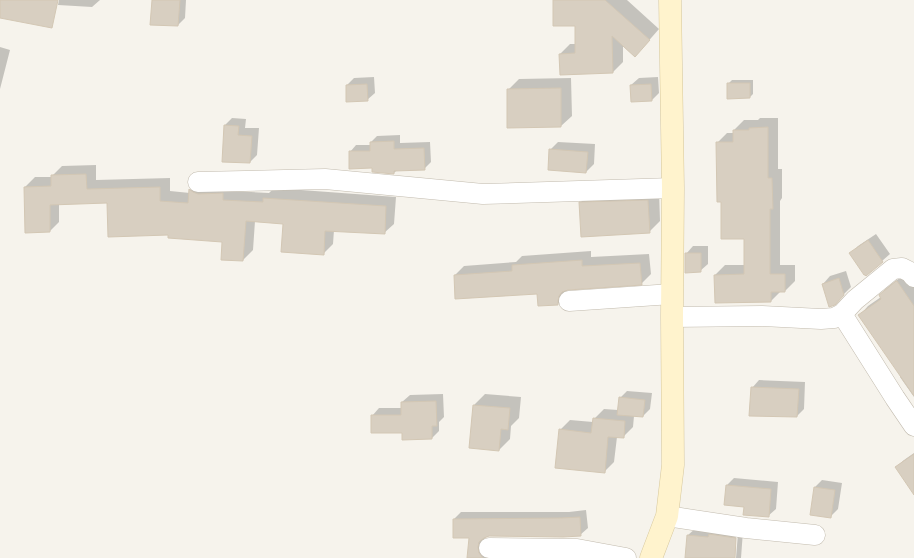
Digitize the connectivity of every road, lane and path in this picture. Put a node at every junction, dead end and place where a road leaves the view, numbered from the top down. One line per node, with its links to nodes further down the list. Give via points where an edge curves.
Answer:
1 (670, 0): 3 (street)
2 (198, 182): 3 (street, via 325,178 483,194)
3 (674, 188): 5 (street)
4 (914, 277): 7 (street, via 902,268 893,268)
5 (672, 294): 6 (street); 8 (street)
6 (569, 301)
7 (842, 314): 8 (street, via 834,318); 9 (street)
8 (672, 317): 10 (street, via 673,465)
9 (914, 426)
10 (667, 516): 11 (street); 14 (street)
11 (815, 535)
12 (489, 548): 13 (street, via 577,549)
13 (626, 558)
14 (651, 558)

